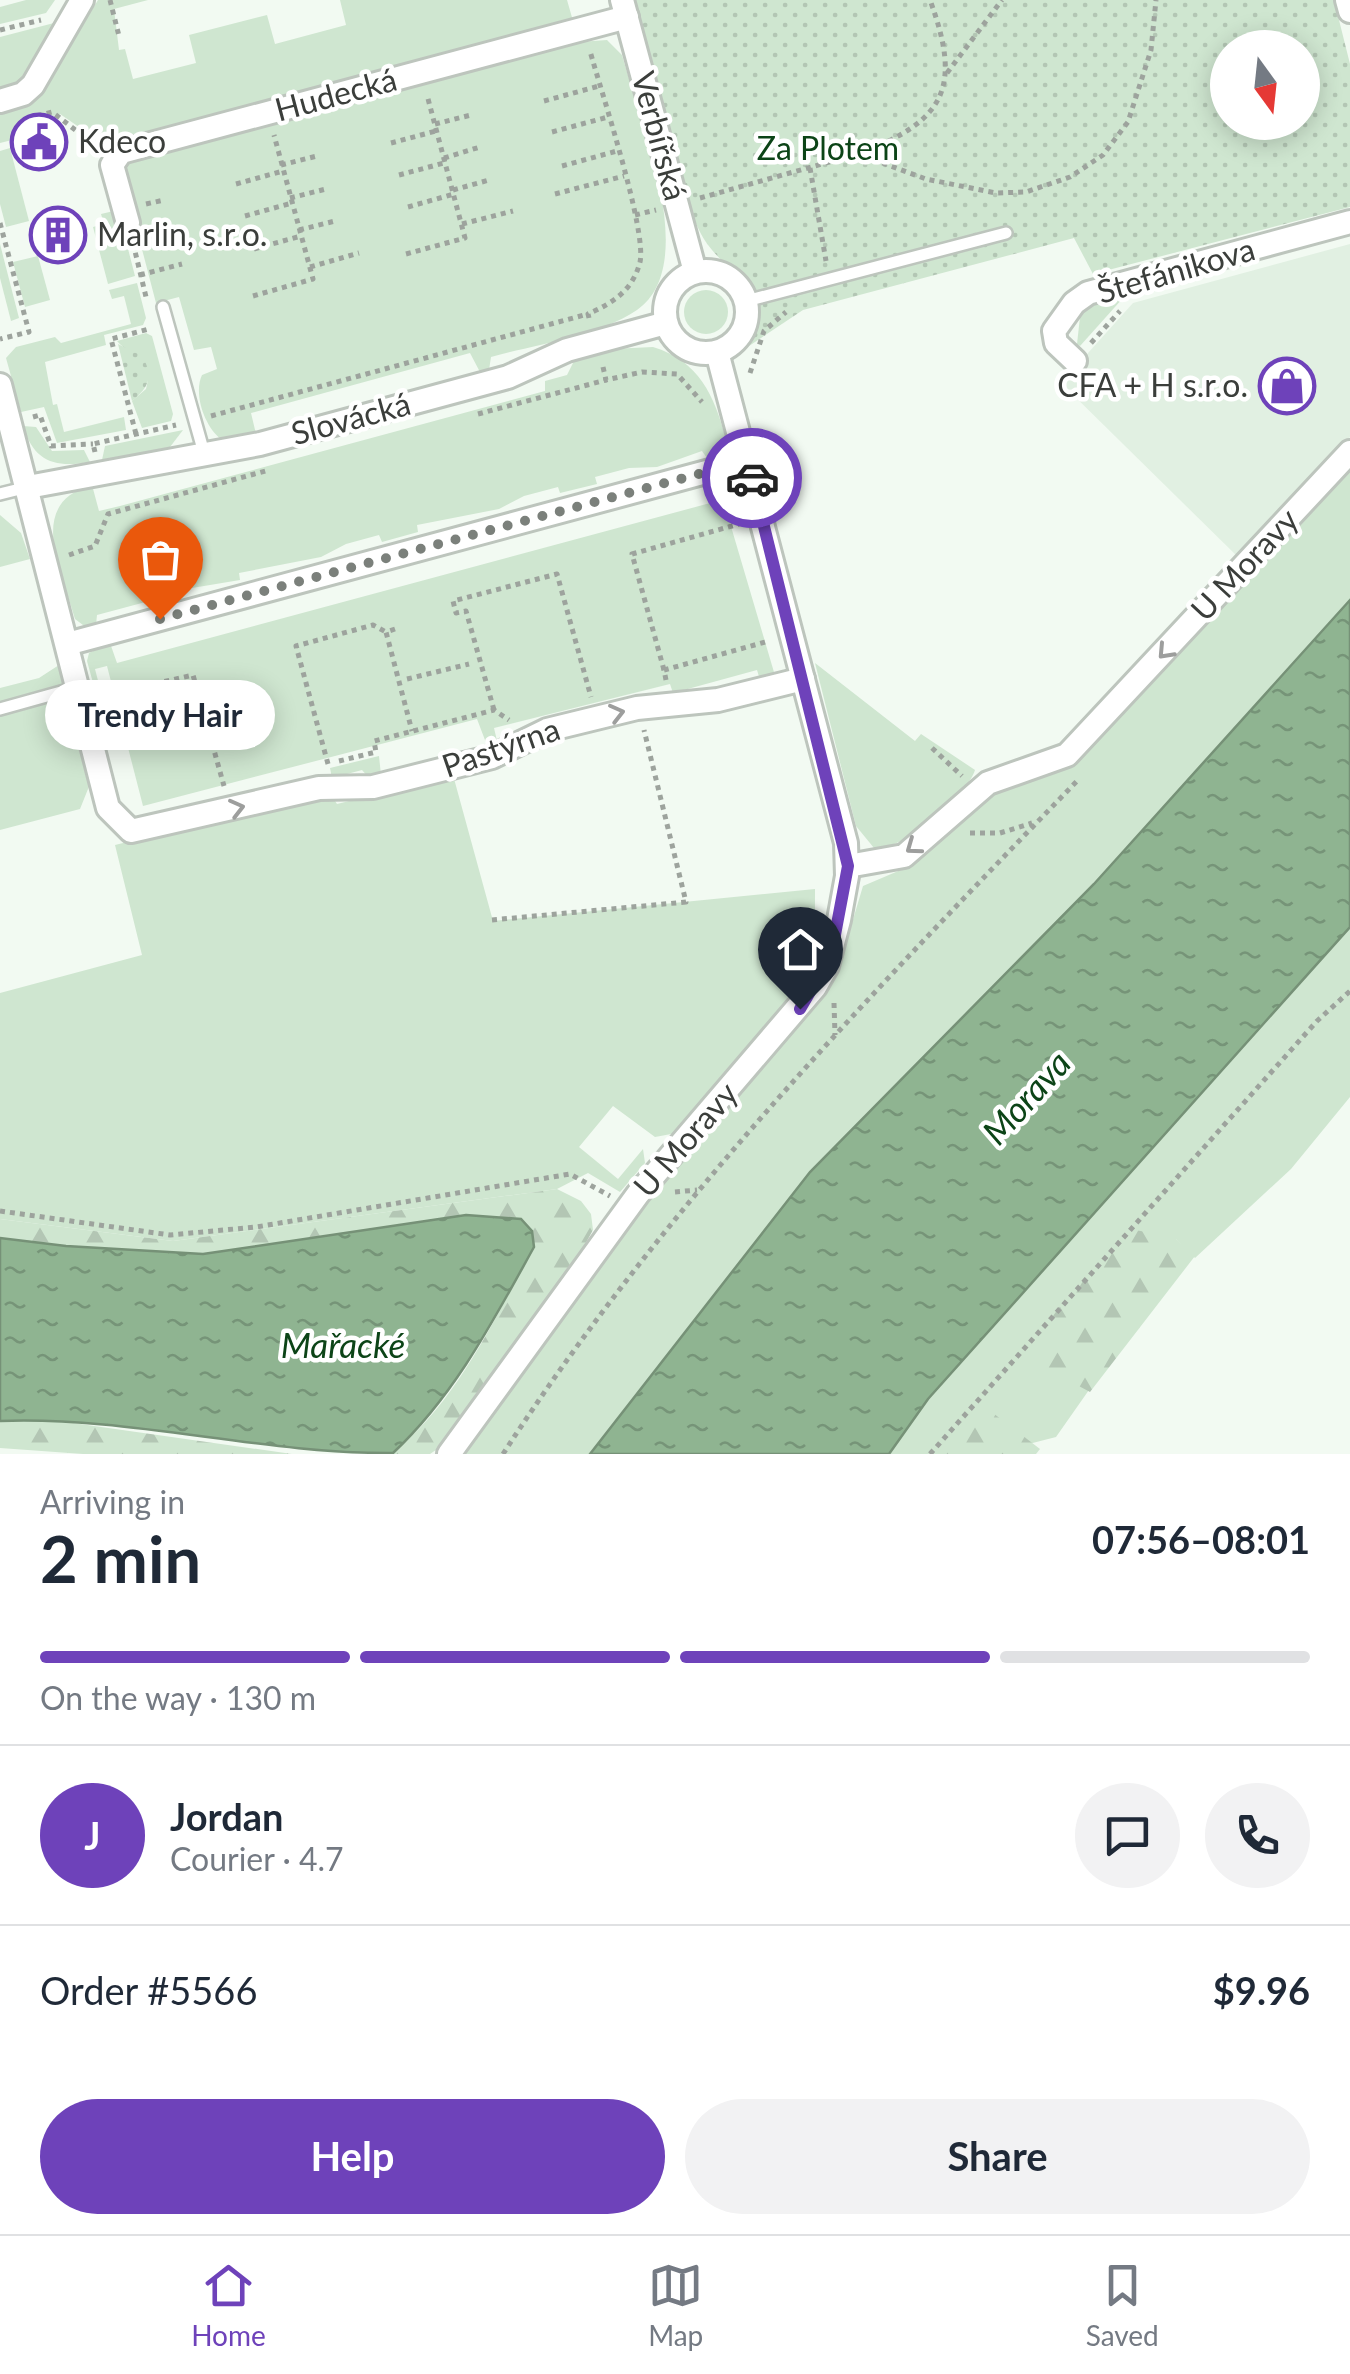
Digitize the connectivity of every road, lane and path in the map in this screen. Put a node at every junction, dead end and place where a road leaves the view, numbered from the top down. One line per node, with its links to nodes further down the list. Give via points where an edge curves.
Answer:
1 (82, 0): 15 (street, via 34,85)
2 (110, 0): 11 (path)
3 (930, 0): 13 (path)
4 (1002, 0): 13 (path)
5 (1156, 0): 26 (path, via 1152,50 1128,122 1103,155 1070,177 1026,192 996,193)
6 (1347, 0): 8 (street)
7 (624, 8): 12 (street, Hudecká); 41 (street, Verbířská)
8 (1350, 11)
9 (51, 18): 10 (path)
10 (0, 30)
11 (119, 36)
12 (421, 72): 17 (street, Hudecká); 21 (path)
13 (947, 75): 26 (path, via 926,120)
14 (599, 86): 16 (path)
15 (0, 101)
16 (544, 101)
17 (268, 113): 28 (street, Hudecká); 31 (path)
18 (471, 115): 21 (path)
19 (34, 117): 28 (path, via 52,112)
20 (608, 118): 22 (path)
21 (436, 128): 23 (path); 29 (path)
22 (552, 132)
23 (391, 143)
24 (480, 147): 29 (path)
25 (617, 151): 30 (path)
26 (858, 154): 32 (path)
27 (317, 156): 31 (path)
28 (113, 158): 51 (street)
29 (445, 160): 33 (path); 38 (path)
30 (562, 166)
31 (282, 168): 36 (path); 40 (path)
32 (810, 168): 41 (path); 61 (path)
33 (399, 175)
34 (624, 176): 39 (path)
35 (489, 180): 38 (path)
36 (236, 184)
37 (326, 189): 40 (path)
38 (453, 192): 42 (path); 49 (path)
39 (555, 194)
40 (291, 201): 45 (path); 52 (path)
41 (678, 204): 44 (path); 59 (street, Verbířská)
42 (408, 208)
43 (513, 211): 49 (path)
44 (635, 215)
45 (245, 216)
46 (335, 221): 52 (path)
47 (0, 222): 69 (path, via 29,332)
48 (1350, 222): 71 (street, Štefánikova, via 1088,293 1054,332)
49 (462, 224): 56 (path, via 466,238)
50 (173, 231): 51 (path)
51 (130, 232)
52 (300, 233): 54 (path); 58 (path)
53 (1006, 233): 61 (lane)
54 (254, 249)
55 (359, 252): 58 (path)
56 (406, 254)
57 (182, 264): 60 (path)
58 (310, 267): 62 (path, via 314,279)
59 (695, 272): 63 (street, via 726,276); 67 (street, via 670,292)
60 (140, 275)
61 (830, 278): 63 (lane)
62 (253, 296)
63 (746, 301): 70 (street, via 742,332)
64 (163, 306): 76 (lane)
65 (794, 307): 73 (path, via 764,330)
66 (588, 314): 76 (path)
67 (666, 322): 70 (street, via 681,346); 81 (street, Slovácká, via 566,350 508,377)
68 (153, 328): 78 (path, via 111,339)
69 (0, 339)
70 (718, 352): 82 (street)
71 (1075, 361)
72 (606, 380): 75 (path)
73 (750, 381)
74 (0, 385): 77 (street)
75 (472, 416)
76 (195, 420): 78 (path); 81 (lane)
77 (10, 422): 79 (path, via 40,416 51,446); 85 (street)
78 (136, 434): 79 (path)
79 (93, 444): 84 (path)
80 (1350, 452): 114 (street, U Moravy, one-way to 114, via 1076,748)
81 (204, 453): 84 (street, Slovácká)
82 (747, 461): 92 (street); 97 (street)
83 (280, 467): 87 (path)
84 (99, 472): 85 (street, Slovácká); 87 (path)
85 (28, 487): 86 (lane); 92 (street)
86 (0, 494)
87 (108, 514): 89 (path, via 94,546 68,555)
88 (740, 524): 95 (path, via 632,554)
89 (72, 572)
90 (395, 629): 91 (path)
91 (386, 632): 107 (path); 109 (path, via 373,625 296,646)
92 (78, 641): 98 (street); 113 (path, via 106,696 193,675)
93 (772, 641): 95 (path)
94 (470, 664): 96 (path)
95 (664, 670): 99 (path)
96 (407, 679)
97 (803, 679): 103 (street, Pastýrna, via 718,700); 118 (street)
98 (79, 687): 103 (street, Pastýrna, one-way to 103, via 108,808 125,828 142,831 319,788 374,787 492,758 547,730); 104 (lane)
99 (668, 688)
100 (592, 698): 101 (path); 102 (path); 105 (path, via 558,574 454,602 456,613 466,610)
101 (574, 703)
102 (596, 706)
103 (642, 707): 119 (path, via 686,902)
104 (0, 708)
105 (494, 710): 106 (path, via 505,721); 107 (path)
106 (522, 716)
107 (412, 731): 109 (path, via 374,741 376,752)
108 (932, 748): 114 (path)
109 (328, 764): 110 (path)
110 (310, 768)
111 (1086, 771): 116 (path)
112 (242, 784): 113 (path)
113 (224, 789): 115 (path)
114 (979, 791): 117 (street, U Moravy)
115 (207, 794)
116 (1035, 822): 117 (path); 124 (path, via 697,1190)
117 (925, 838): 118 (street, U Moravy, one-way to 118, via 894,860)
118 (848, 866): 121 (street, U Moravy, via 834,946 815,988)
119 (492, 920)
120 (1350, 991): 125 (path)
121 (638, 1194): 122 (path, via 612,1196 570,1174 256,1227 170,1234); 123 (street, U Moravy)
122 (0, 1211)
123 (448, 1454)
124 (503, 1454)
125 (930, 1454)

